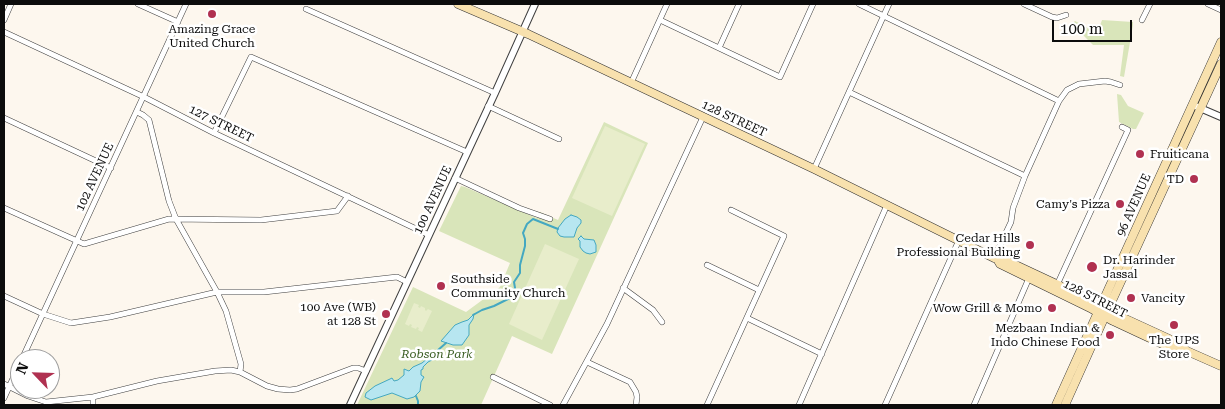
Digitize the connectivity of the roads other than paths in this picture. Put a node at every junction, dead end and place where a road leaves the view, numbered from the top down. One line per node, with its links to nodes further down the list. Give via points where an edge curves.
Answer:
1 (12, 4): 18 (street)
2 (138, 4): 21 (street)
3 (186, 4): 21 (street, 102 AVENUE)
4 (458, 4): 23 (main road, 128 STREET)
5 (535, 4): 23 (street, 100 AVENUE)
6 (667, 4): 19 (street)
7 (739, 4): 25 (street)
8 (813, 4): 25 (street, via 780,77)
9 (859, 4): 17 (street)
10 (889, 4): 17 (street)
11 (1024, 4): 16 (street, via 1052,17)
12 (1150, 4): 20 (street)
13 (1208, 4): 15 (street)
14 (306, 9): 30 (street)
15 (1221, 10)
16 (1066, 15)
17 (884, 16): 29 (street); 32 (street)
18 (4, 20)
19 (660, 20): 25 (street); 27 (street)
20 (1142, 20)
21 (178, 22): 31 (street, 102 AVENUE)
22 (4, 32): 31 (street, 127 STREET)
23 (522, 32): 27 (main road, 128 STREET); 30 (street, 100 AVENUE)
24 (1221, 42): 34 (main road, 96 AVENUE)
25 (719, 48)
26 (1221, 64): 34 (main road, 96 AVENUE)
27 (631, 83): 36 (main road, 128 STREET)
28 (1120, 85): 32 (street, via 1105,81 1079,84 1067,90)
29 (849, 92): 44 (street); 45 (street)
30 (495, 93): 33 (street, 100 AVENUE)
31 (144, 97): 35 (street, 102 AVENUE); 40 (street, 127 STREET)
32 (1059, 101): 45 (street)
33 (488, 106): 41 (street); 42 (street, 100 AVENUE)
34 (1197, 106): 37 (street); 47 (main road, 96 AVENUE); 48 (main road, 96 AVENUE)
35 (137, 112): 43 (street, 102 AVENUE); 54 (street, via 149,120)
36 (703, 117): 44 (main road, 128 STREET); 65 (street)
37 (1221, 117)
38 (4, 118): 43 (street)
39 (1122, 127): 64 (street, via 1128,130)
40 (214, 133): 42 (street, via 251,57); 49 (street, 127 STREET)
41 (559, 139)
42 (467, 152): 46 (street, 100 AVENUE)
43 (111, 168): 59 (street, 102 AVENUE)
44 (814, 169): 51 (main road, 128 STREET)
45 (1025, 176): 60 (street)
46 (455, 178): 55 (street); 57 (street, 100 AVENUE)
47 (1158, 179): 48 (main road); 50 (main road, 96 AVENUE)
48 (1161, 193): 56 (main road, 96 AVENUE)
49 (348, 196): 54 (street, via 337,210 318,213 261,220); 57 (street, 127 STREET)
50 (1148, 203): 56 (main road); 69 (main road, 96 AVENUE)
51 (887, 205): 58 (main road, 128 STREET); 74 (street)
52 (4, 208): 59 (street)
53 (731, 210): 66 (street, via 784,236)
54 (176, 219): 59 (street, via 84,244); 67 (street)
55 (550, 219)
56 (1148, 221): 69 (main road, 96 AVENUE)
57 (429, 235): 63 (street, 100 AVENUE)
58 (959, 240): 60 (main road, 128 STREET); 90 (street)
59 (77, 241): 70 (street, 102 AVENUE)
60 (996, 258): 62 (main road, 128 STREET, via 1000,264); 64 (main road, 128 STREET)
61 (707, 266): 66 (street)
62 (1029, 278): 69 (main road, 128 STREET); 91 (street)
63 (407, 282): 67 (street, via 397,277 264,292); 78 (street, 100 AVENUE)
64 (1057, 285): 69 (main road, 128 STREET)
65 (623, 288): 72 (street, via 653,310); 75 (street)
66 (759, 290): 71 (street)
67 (217, 292): 70 (street, via 71,323); 77 (street, via 226,311 241,364)
68 (4, 296): 70 (street)
69 (1103, 311): 76 (main road, 128 STREET, via 1176,350 1187,351); 92 (main road, 96 AVENUE); 93 (main road, 96 AVENUE)
70 (43, 314): 73 (street, 102 AVENUE)
71 (747, 318): 74 (street); 88 (street)
72 (662, 322)
73 (27, 349)
74 (822, 354): 89 (street)
75 (587, 362): 86 (street); 87 (street, via 630,382 636,392)
76 (1221, 366)
77 (240, 372): 78 (street, via 267,386 290,390 353,368); 81 (street, via 203,372)
78 (366, 372): 84 (street, 100 AVENUE)
79 (493, 377): 85 (street)
80 (6, 385): 81 (street, via 46,402); 82 (street)
81 (93, 397): 83 (street)
82 (4, 398)
83 (93, 405)
84 (350, 405)
85 (550, 405)
86 (563, 405)
87 (636, 405)
88 (708, 405)
89 (799, 405)
90 (886, 405)
91 (974, 405)
92 (1056, 405)
93 (1065, 405)

